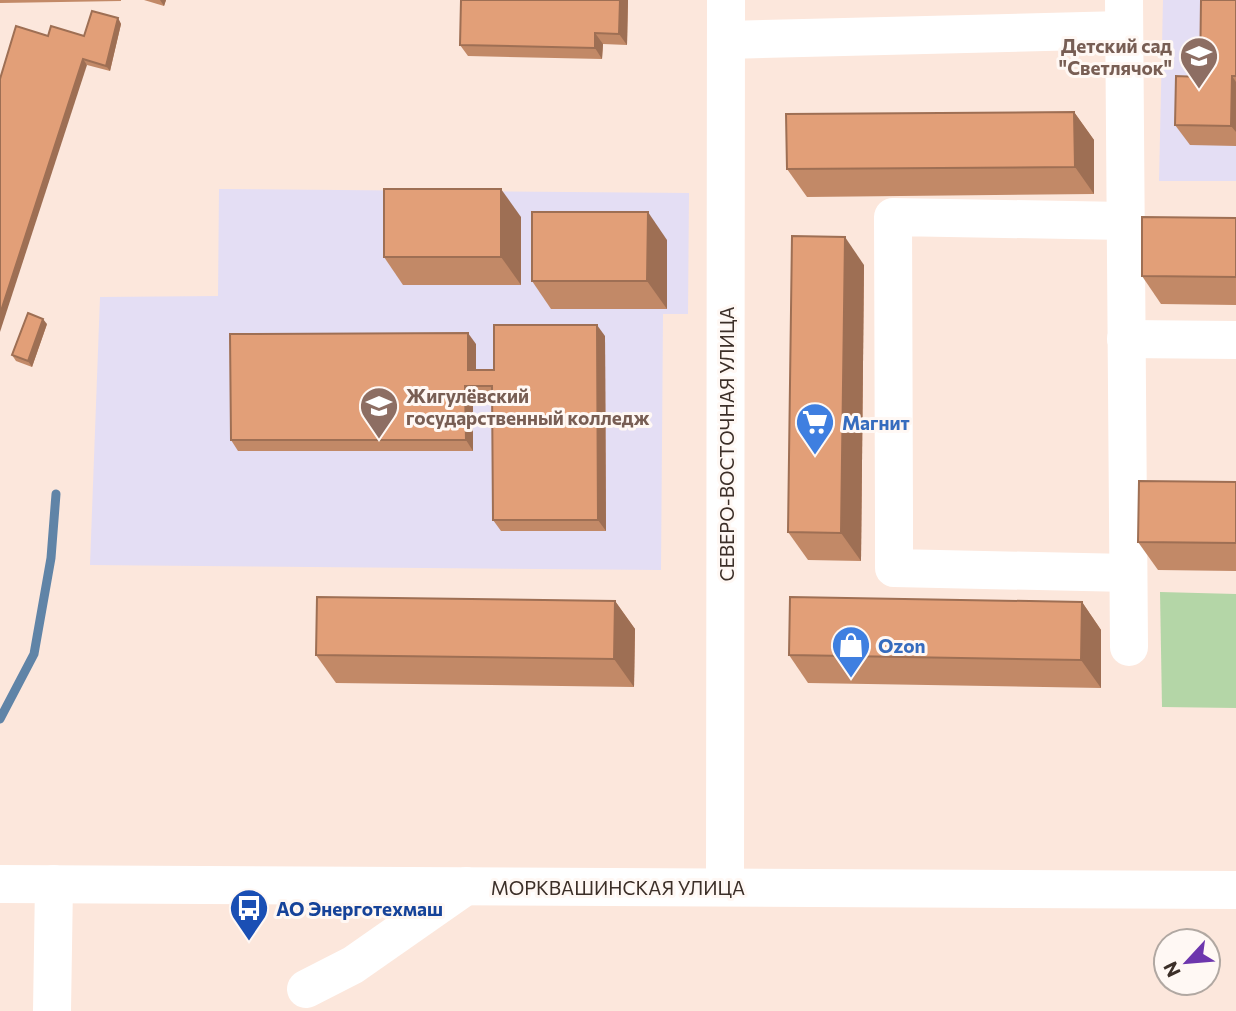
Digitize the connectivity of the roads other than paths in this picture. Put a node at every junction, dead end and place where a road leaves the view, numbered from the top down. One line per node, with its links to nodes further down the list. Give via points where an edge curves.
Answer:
1 (726, 0): 3 (street, СЕВЕРО-ВОСТОЧНАЯ УЛИЦА)
2 (1124, 15): 3 (street); 4 (street)
3 (726, 40): 14 (street, СЕВЕРО-ВОСТОЧНАЯ УЛИЦА)
4 (1125, 221): 5 (street); 9 (street, via 893,217 894,568)
5 (1126, 339): 6 (street); 7 (street)
6 (1236, 340)
7 (1128, 495): 8 (street); 9 (street)
8 (1168, 495)
9 (1128, 573): 10 (street)
10 (1129, 647)
11 (0, 884): 12 (street, МОРКВАШИНСКАЯ УЛИЦА)
12 (54, 884): 13 (street, МОРКВАШИНСКАЯ УЛИЦА); 17 (street)
13 (466, 886): 14 (street, МОРКВАШИНСКАЯ УЛИЦА); 16 (street, via 353,965)
14 (725, 887): 15 (street, МОРКВАШИНСКАЯ УЛИЦА)
15 (1236, 890)
16 (306, 989)
17 (52, 1011)

